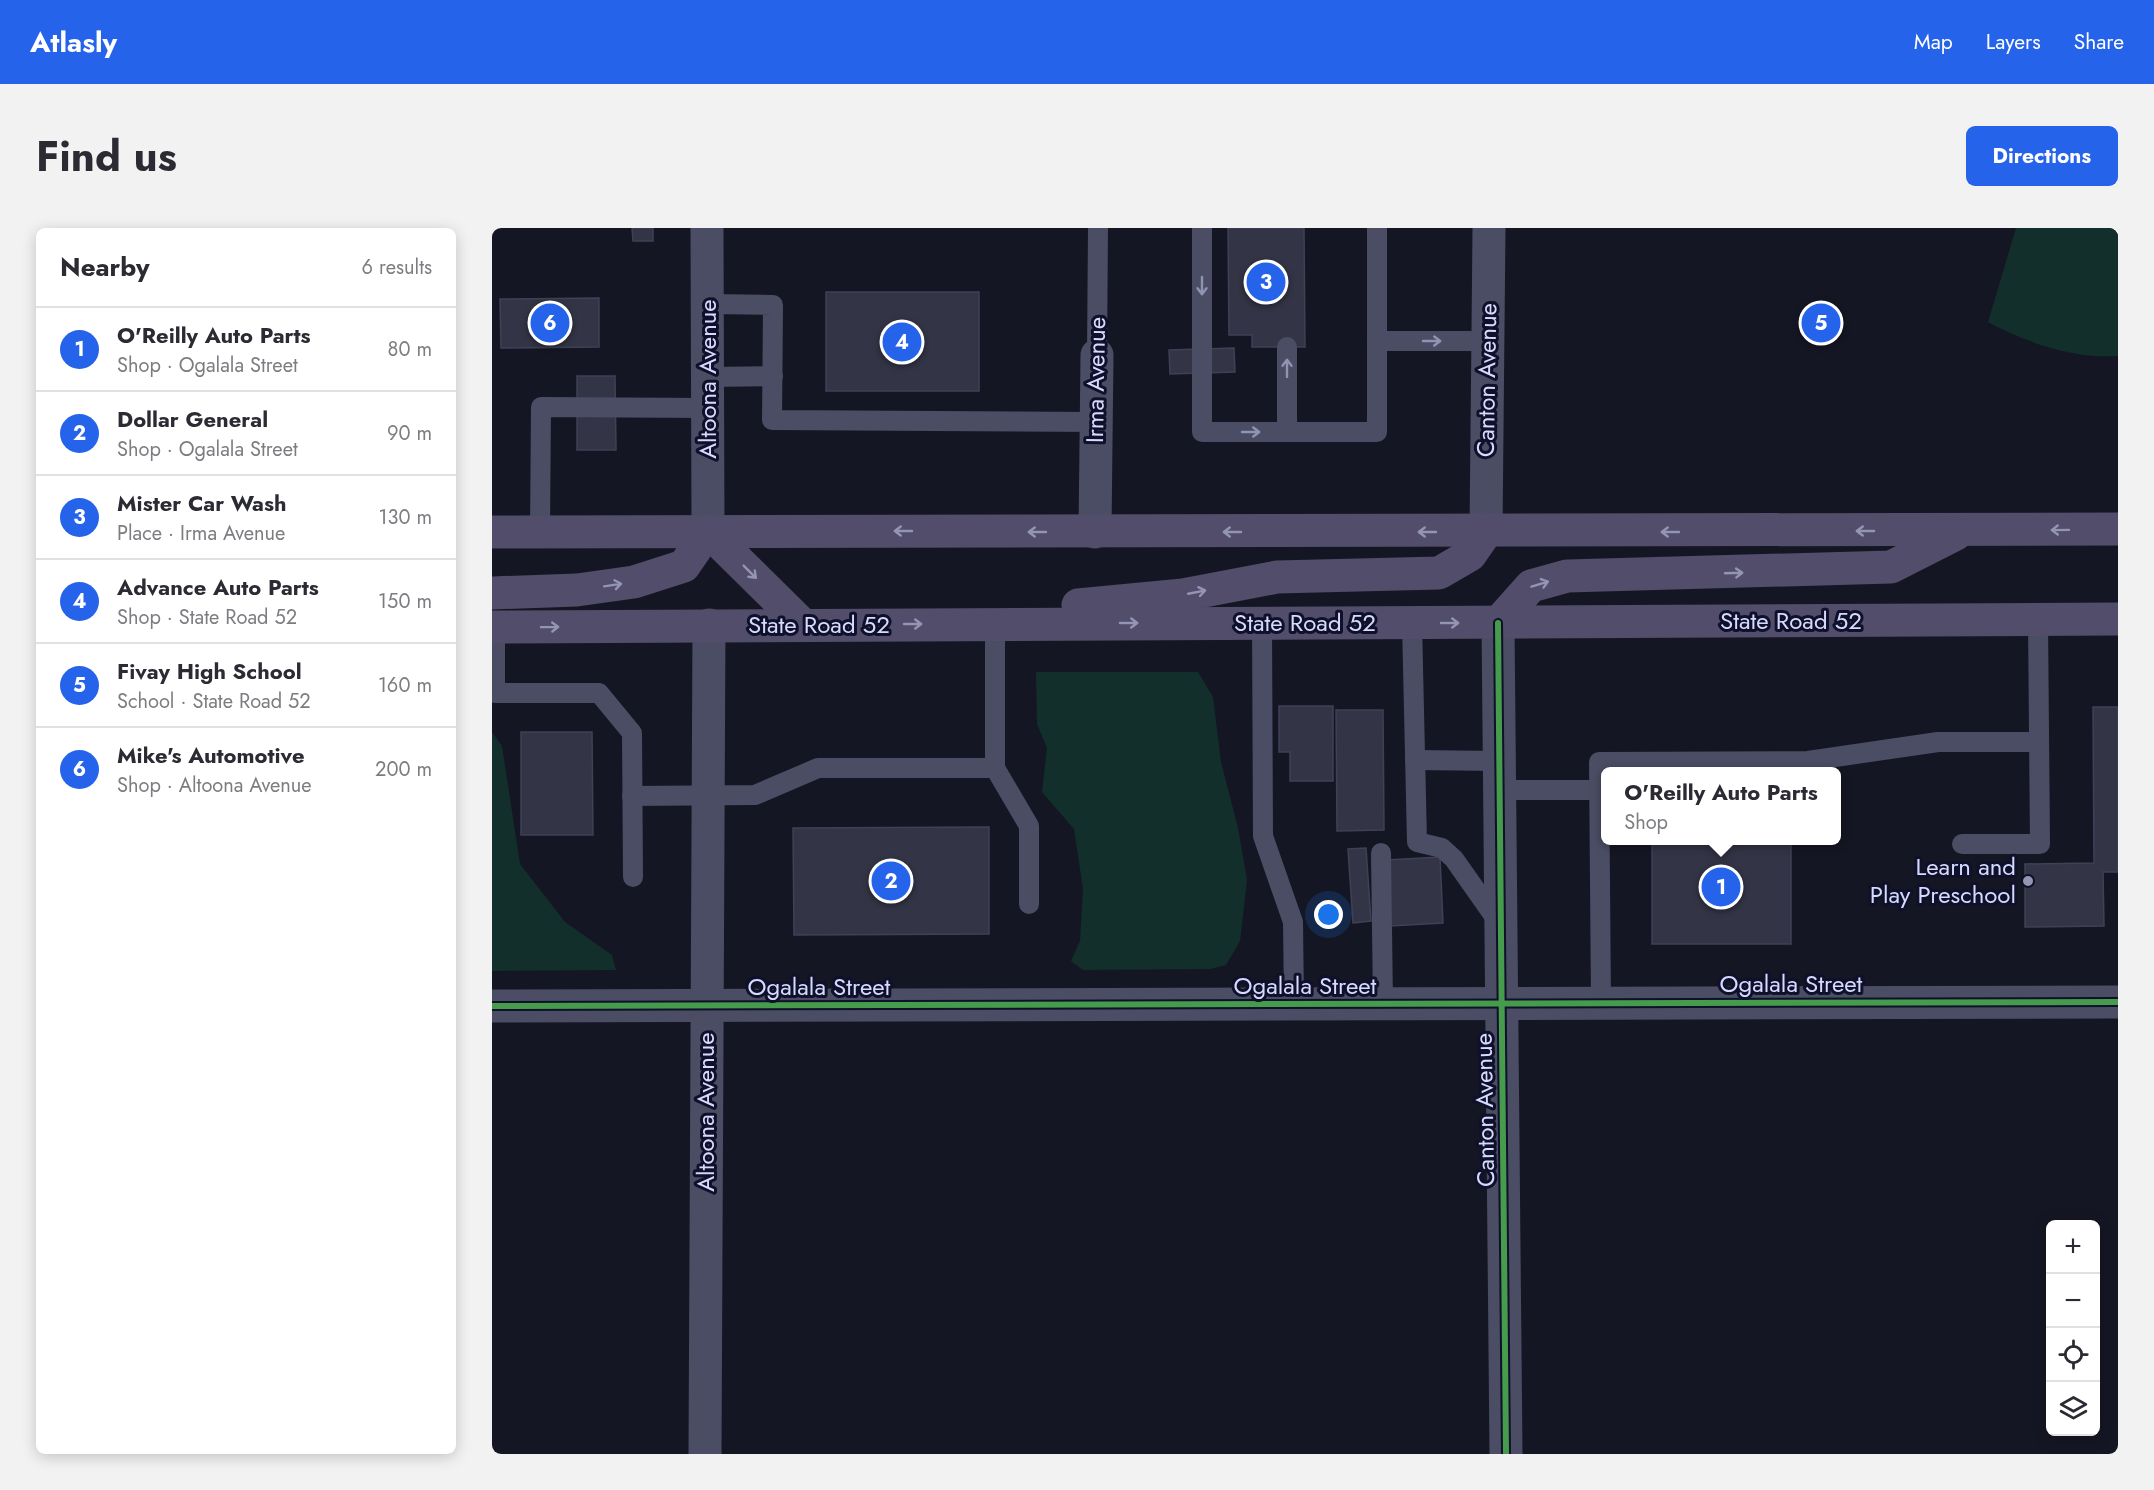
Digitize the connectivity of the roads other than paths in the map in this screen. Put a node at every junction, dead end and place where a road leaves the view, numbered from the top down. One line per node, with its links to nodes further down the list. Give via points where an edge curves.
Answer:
1 (707, 228): 6 (street, Altoona Avenue)
2 (1098, 228): 10 (lane, Irma Avenue)
3 (1202, 228): 14 (lane, one-way to 14, via 1202,432)
4 (1377, 228): 7 (lane)
5 (1489, 228): 8 (street, Canton Avenue)
6 (708, 304): 11 (lane, via 773,305); 12 (street, Altoona Avenue)
7 (1377, 341): 8 (lane, one-way to 8); 14 (lane, via 1377,432)
8 (1488, 341): 21 (street, Canton Avenue)
9 (1287, 346): 14 (lane, one-way to 9)
10 (1097, 355): 13 (street, Irma Avenue)
11 (772, 376): 12 (lane); 13 (lane, via 772,420)
12 (708, 392): 16 (street, Altoona Avenue); 19 (lane, via 541,406)
13 (1096, 422): 20 (street, Irma Avenue)
14 (1287, 432)
15 (2118, 529): 17 (main road, one-way to 17)
16 (708, 531): 19 (main road); 20 (main road, one-way to 16); 22 (main road, one-way to 16, via 577,590 634,582 684,566); 30 (main road, one-way to 30)
17 (1962, 531): 21 (main road, one-way to 21); 26 (main road, one-way to 17, via 1531,586 1567,576 1891,567)
18 (492, 532): 19 (main road)
19 (540, 532)
20 (1095, 532): 21 (main road, one-way to 20)
21 (1486, 532): 28 (main road, one-way to 21, via 1052,607 1183,595 1277,577 1439,573 1470,555)
22 (492, 593)
23 (2038, 619): 24 (main road, State Road 52); 26 (main road, State Road 52); 32 (lane)
24 (2118, 620)
25 (1412, 622): 26 (main road, State Road 52, one-way to 26); 27 (main road, State Road 52); 33 (lane)
26 (1498, 622): 35 (street, Canton Avenue)
27 (1262, 623): 28 (main road, State Road 52, one-way to 27); 47 (lane, via 1263,836 1293,922)
28 (995, 624): 30 (main road, State Road 52, one-way to 28); 34 (lane)
29 (708, 625): 30 (main road, State Road 52); 31 (main road, State Road 52, one-way to 29); 38 (street, Altoona Avenue)
30 (803, 625)
31 (493, 627): 37 (lane, via 495,693 599,693 632,733)
32 (2039, 742): 36 (lane, via 1938,742 1808,761 1599,762); 39 (lane, via 2040,844)
33 (1415, 760): 35 (lane); 43 (lane, via 1417,842 1442,848 1454,859)
34 (995, 768): 38 (lane, via 818,768 754,795); 42 (lane, via 1029,826)
35 (1500, 776): 36 (lane); 43 (street, Canton Avenue)
36 (1599, 790): 46 (lane)
37 (632, 796): 38 (lane); 41 (lane)
38 (708, 796): 50 (street, Altoona Avenue)
39 (1962, 844)
40 (1381, 854): 48 (lane)
41 (633, 877)
42 (1029, 904)
43 (1501, 926): 45 (street, Canton Avenue)
44 (2118, 1002): 46 (street, Ogalala Street)
45 (1502, 1003): 46 (street, Ogalala Street); 48 (street, Ogalala Street); 52 (street, Canton Avenue)
46 (1601, 1003)
47 (1294, 1004): 48 (street, Ogalala Street); 50 (street, Ogalala Street)
48 (1383, 1004)
49 (492, 1006): 50 (street, Ogalala Street)
50 (707, 1006): 51 (street, Altoona Avenue)
51 (705, 1454)
52 (1506, 1454)

